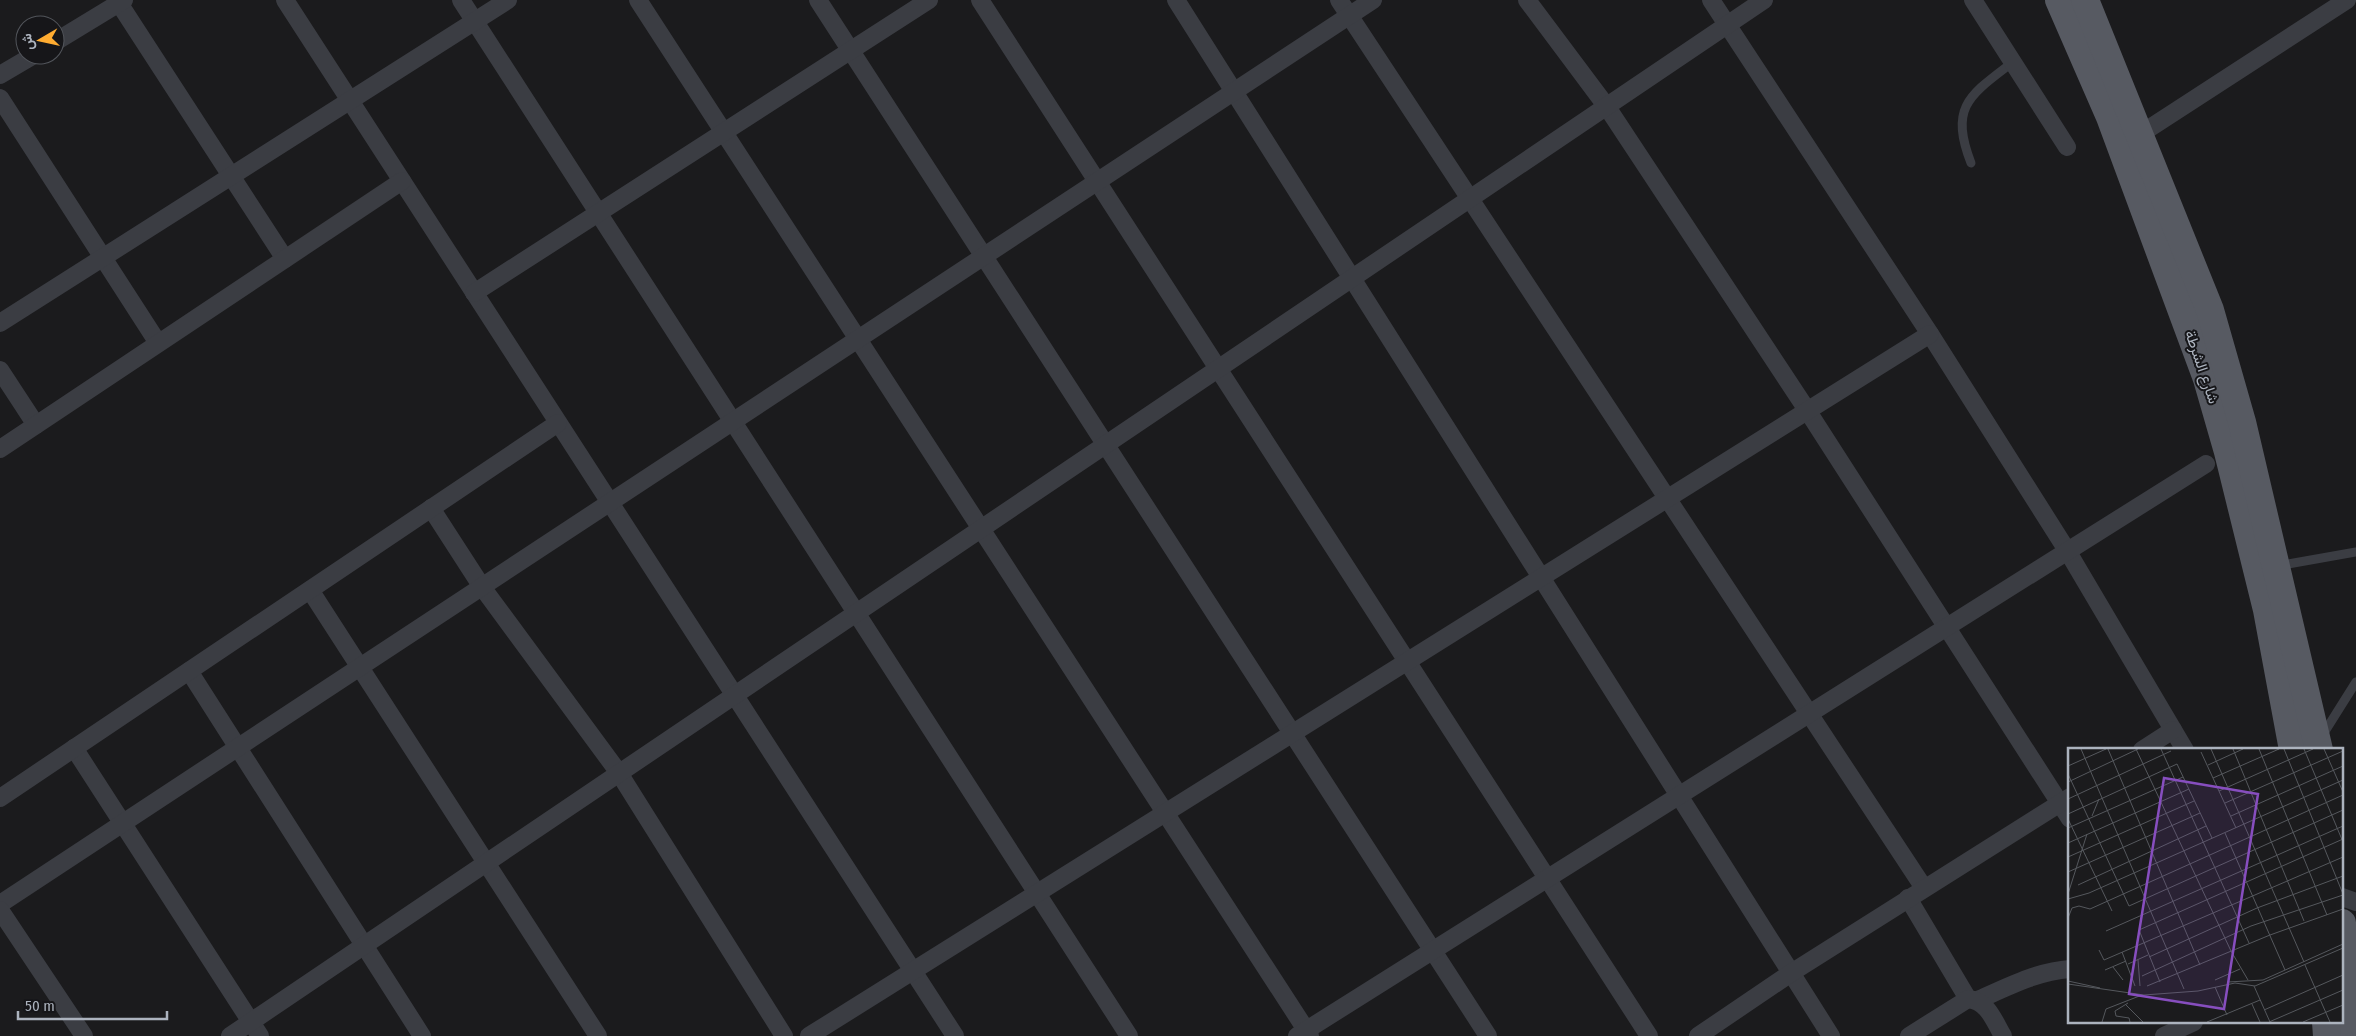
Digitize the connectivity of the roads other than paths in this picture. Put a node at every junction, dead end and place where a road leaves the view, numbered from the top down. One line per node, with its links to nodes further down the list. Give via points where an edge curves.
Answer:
1 (285, 0): 29 (street)
2 (461, 0): 20 (street)
3 (508, 0): 20 (street)
4 (638, 0): 31 (street)
5 (818, 0): 23 (street)
6 (929, 0): 23 (street)
7 (980, 0): 37 (street)
8 (1176, 0): 27 (street)
9 (1339, 0): 19 (street)
10 (1373, 0): 19 (street)
11 (1527, 0): 30 (street)
12 (1711, 0): 21 (street)
13 (1764, 0): 21 (street)
14 (1973, 0): 24 (street)
15 (2059, 0): 79 (main road, شارع الشرطة, via 2110,117 2207,379 2267,610)
16 (2086, 0): 32 (main road, شارع الشرطة)
17 (2347, 0): 32 (street)
18 (120, 1): 22 (street); 35 (street)
19 (1350, 16): 27 (street); 38 (street)
20 (475, 21): 29 (street); 39 (street)
21 (1728, 25): 30 (street); 46 (street)
22 (65, 36)
23 (850, 51): 31 (street); 40 (street)
24 (2013, 62): 33 (street); 34 (lane, via 1969,98 1962,120 1963,142)
25 (18, 65): 26 (street)
26 (0, 76)
27 (1234, 92): 37 (street); 43 (street)
28 (0, 98): 41 (street)
29 (350, 101): 35 (street); 36 (street)
30 (1607, 107): 38 (street); 51 (street)
31 (724, 133): 39 (street); 47 (street)
32 (2139, 135): 64 (main road, شارع الشرطة, via 2210,310 2242,422)
33 (2067, 147)
34 (1971, 163)
35 (232, 176): 41 (street); 42 (street)
36 (402, 181): 42 (street); 44 (street)
37 (1097, 182): 40 (street); 49 (street)
38 (1470, 199): 43 (street); 58 (street)
39 (599, 214): 44 (street); 52 (street)
40 (983, 256): 47 (street); 55 (street)
41 (103, 258): 45 (street); 48 (street)
42 (285, 259): 48 (street)
43 (1352, 279): 49 (street); 65 (street)
44 (474, 293): 53 (street)
45 (0, 323)
46 (1930, 334): 51 (street); 62 (street)
47 (858, 339): 52 (street); 61 (street)
48 (158, 343): 54 (street)
49 (1218, 369): 55 (street); 70 (street)
50 (0, 370): 54 (street)
51 (1807, 410): 58 (street); 69 (street)
52 (733, 422): 59 (street); 68 (street)
53 (558, 423): 59 (street); 60 (street)
54 (36, 425): 56 (street)
55 (1105, 445): 61 (street); 77 (street)
56 (0, 449)
57 (2206, 464): 62 (street)
58 (1667, 498): 65 (street); 75 (street)
59 (610, 503): 66 (street); 74 (street)
60 (431, 508): 66 (street); 67 (street)
61 (981, 529): 68 (street); 87 (street)
62 (2068, 552): 69 (street); 76 (street)
63 (2356, 552): 64 (lane)
64 (2276, 566): 79 (main road, شارع الشرطة)
65 (1541, 577): 70 (street); 84 (street)
66 (482, 587): 71 (street); 83 (street)
67 (310, 590): 71 (street); 72 (street)
68 (856, 613): 74 (street); 92 (street)
69 (1946, 629): 75 (street); 86 (street)
70 (1407, 661): 77 (street); 90 (street)
71 (360, 667): 78 (street); 89 (street)
72 (189, 671): 78 (street); 80 (street)
73 (2356, 682): 79 (lane)
74 (735, 696): 83 (street); 102 (street)
75 (1810, 715): 84 (street); 91 (street)
76 (2173, 730): 81 (street); 82 (street)
77 (1292, 734): 87 (street); 99 (street)
78 (238, 747): 88 (street); 98 (street)
79 (2310, 747)
80 (74, 748): 85 (street); 88 (street)
81 (2145, 748)
82 (2184, 748)
83 (619, 774): 89 (street); 112 (street)
84 (1679, 796): 90 (street); 103 (street)
85 (0, 798)
86 (2065, 800): 91 (street)
87 (1165, 813): 92 (street); 107 (street)
88 (122, 823): 96 (street); 106 (street)
89 (486, 863): 98 (street); 111 (street)
90 (1548, 879): 99 (street); 117 (street)
91 (1924, 888): 93 (street)
92 (1037, 893): 102 (street); 115 (street)
93 (1908, 898): 103 (street); 104 (street)
94 (2344, 898): 95 (street)
95 (2356, 902)
96 (0, 904)
97 (0, 910): 108 (street)
98 (364, 946): 106 (street); 110 (street)
99 (1432, 951): 107 (street); 116 (street)
100 (2344, 951): 123 (main road)
101 (2068, 969): 104 (street)
102 (913, 971): 113 (street); 114 (street)
103 (1791, 973): 118 (street); 119 (street)
104 (1973, 999): 120 (street); 121 (street, via 1986,1007)
105 (2190, 1024): 122 (street)
106 (255, 1029): 109 (street)
107 (1304, 1034)
108 (84, 1036)
109 (230, 1036)
110 (422, 1036)
111 (598, 1036)
112 (784, 1036)
113 (809, 1036)
114 (955, 1036)
115 (1129, 1036)
116 (1488, 1036)
117 (1649, 1036)
118 (1698, 1036)
119 (1831, 1036)
120 (1910, 1036)
121 (2003, 1036)
122 (2164, 1036)
123 (2350, 1036)

